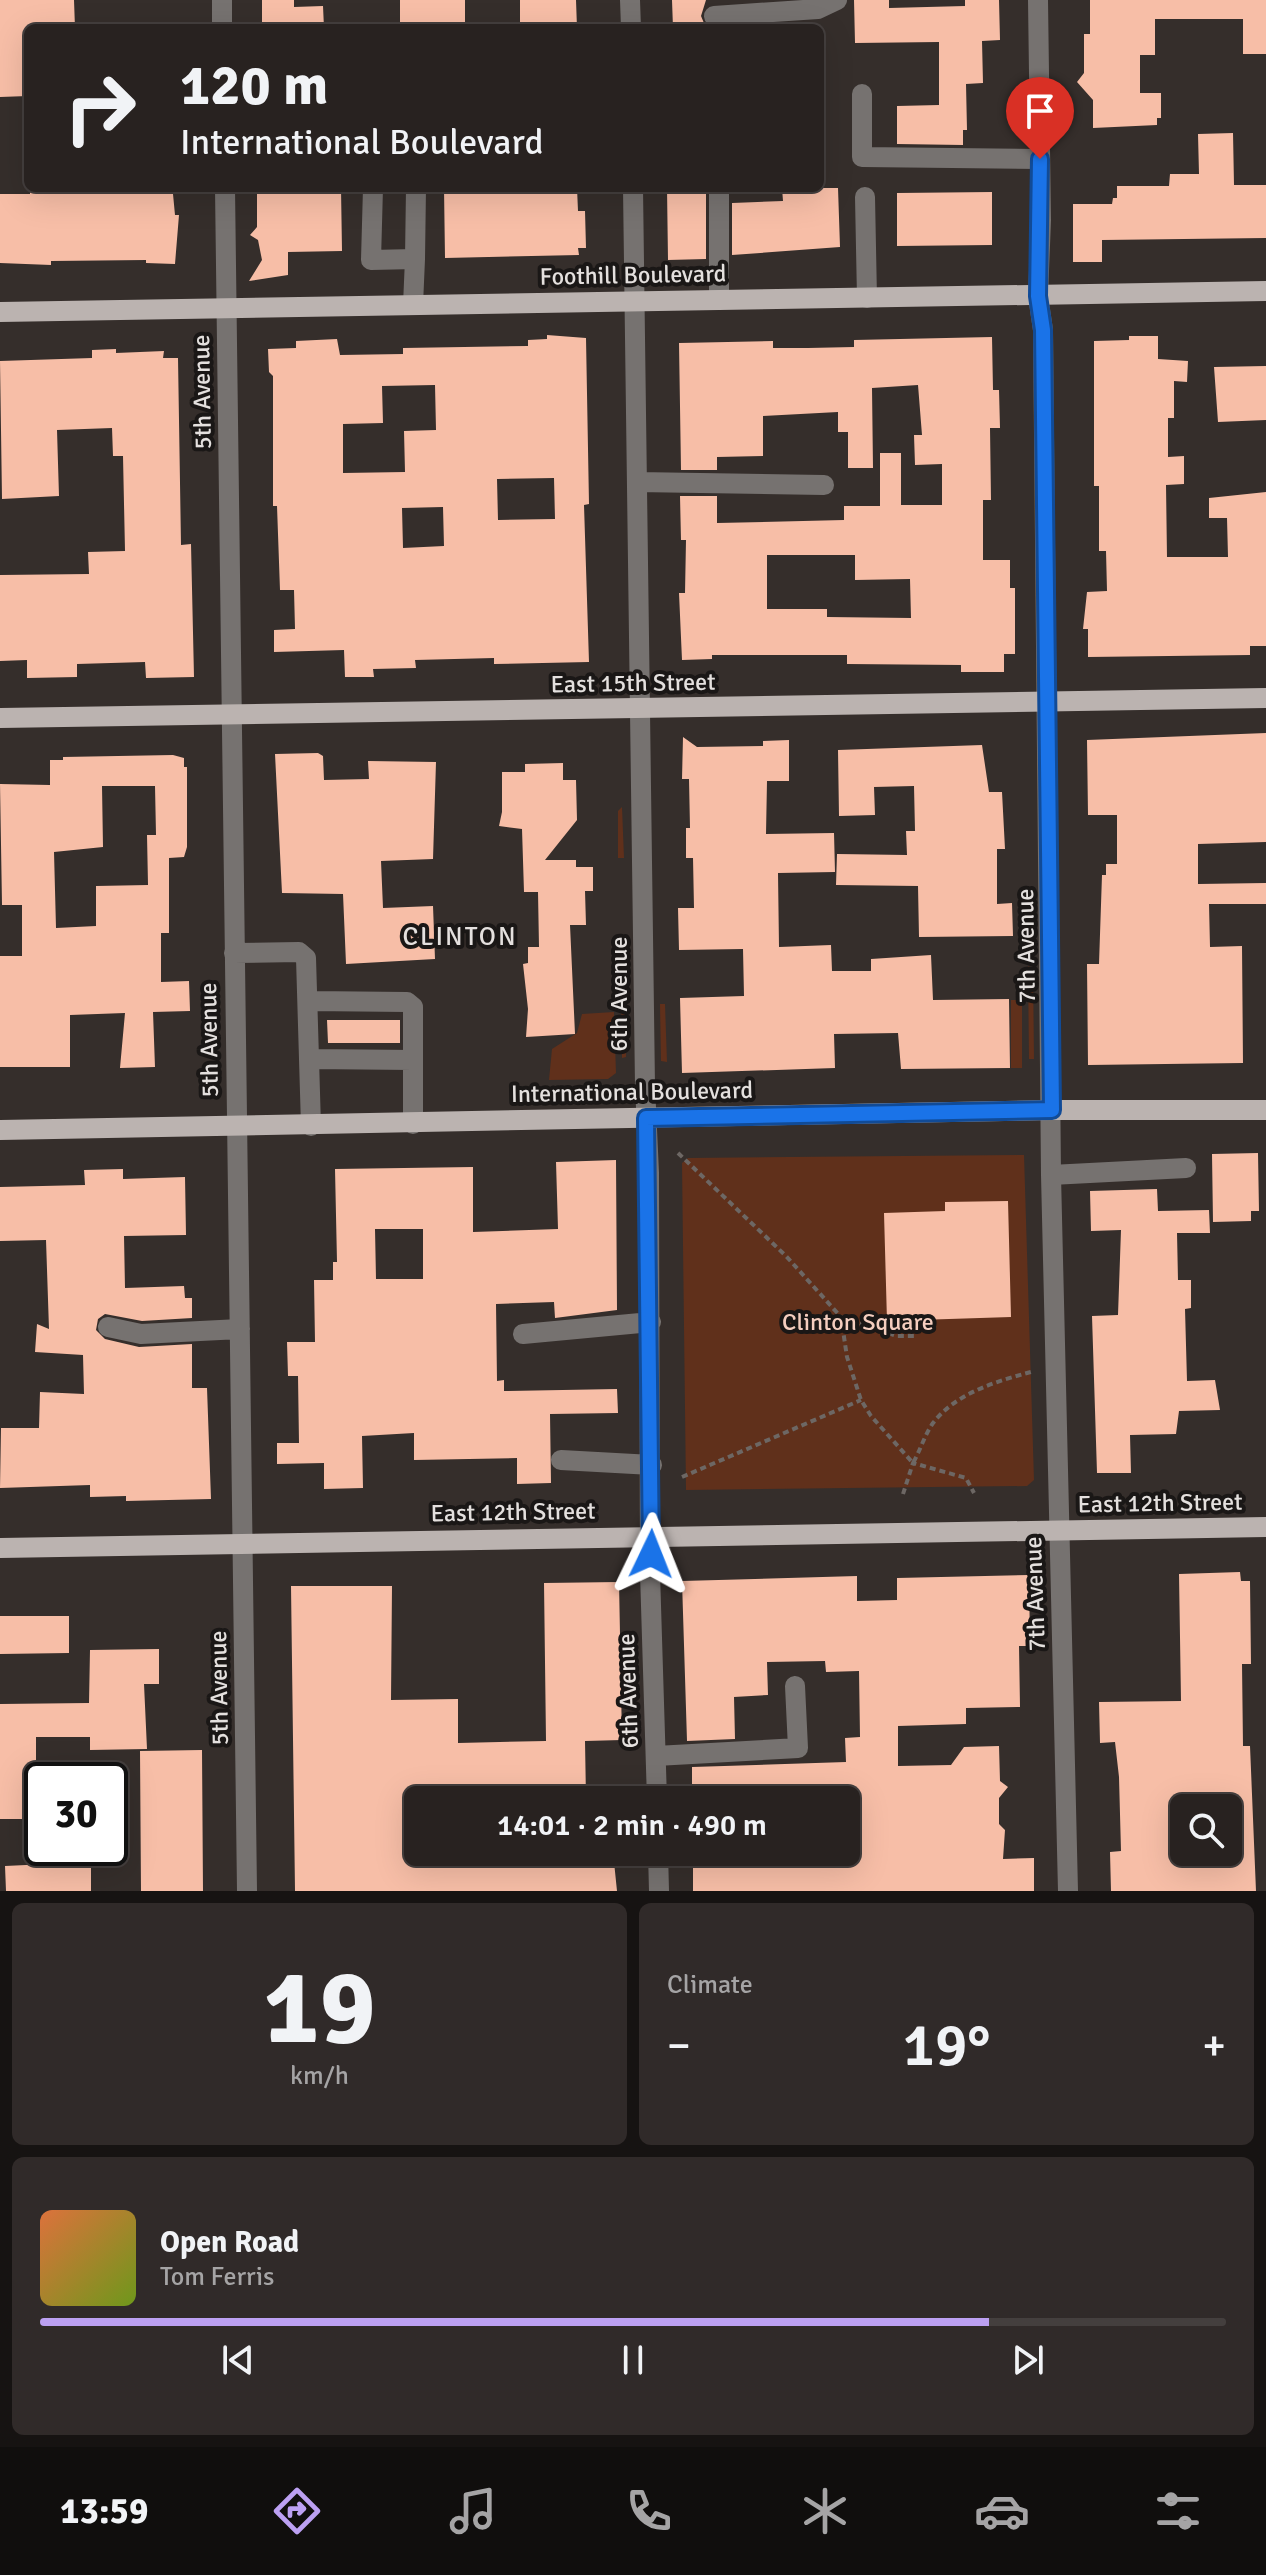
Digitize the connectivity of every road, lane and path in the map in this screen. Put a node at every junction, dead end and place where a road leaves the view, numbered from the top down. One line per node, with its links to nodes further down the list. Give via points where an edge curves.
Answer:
1 (222, 0): 6 (street)
2 (630, 0): 7 (street)
3 (837, 0): 5 (street, via 818,9)
4 (1038, 0): 9 (street, 7th Avenue)
5 (714, 16)
6 (222, 24)
7 (631, 24)
8 (862, 94): 9 (street, via 862,157)
9 (1040, 159): 18 (street, 7th Avenue)
10 (225, 192): 23 (street, 5th Avenue)
11 (373, 192): 16 (street, via 371,260)
12 (416, 192): 16 (street)
13 (633, 192): 21 (street, 6th Avenue)
14 (719, 192): 20 (street)
15 (865, 197): 19 (street)
16 (415, 259): 22 (street)
17 (1266, 291): 18 (main road, Foothill Boulevard)
18 (1038, 296): 19 (main road, Foothill Boulevard); 28 (street, 7th Avenue, via 1043,330)
19 (867, 298): 20 (main road, Foothill Boulevard)
20 (719, 300): 21 (main road, Foothill Boulevard)
21 (635, 301): 22 (main road, Foothill Boulevard); 25 (street, 6th Avenue)
22 (413, 305): 23 (main road, Foothill Boulevard)
23 (226, 308): 24 (main road, Foothill Boulevard); 30 (street, 5th Avenue)
24 (0, 312)
25 (637, 482): 26 (street); 29 (street, 6th Avenue)
26 (824, 485)
27 (1266, 698): 28 (main road, East 15th Street)
28 (1049, 703): 29 (main road, East 15th Street); 36 (street, 7th Avenue)
29 (640, 709): 30 (main road, East 15th Street); 38 (street, 6th Avenue)
30 (233, 715): 31 (main road, East 15th Street); 32 (street, 5th Avenue)
31 (0, 718)
32 (234, 953): 33 (street, via 299,952 306,958); 41 (street, 5th Avenue)
33 (310, 1001): 34 (street); 35 (street, via 407,1002 413,1007)
34 (310, 1059): 35 (street); 40 (street)
35 (413, 1060): 39 (street)
36 (1052, 1110): 37 (main road, International Boulevard); 38 (main road, International Boulevard); 45 (street, 7th Avenue)
37 (1266, 1110)
38 (646, 1118): 39 (main road, International Boulevard); 48 (street, 6th Avenue)
39 (413, 1124): 40 (main road, International Boulevard)
40 (311, 1126): 41 (main road, International Boulevard)
41 (237, 1128): 42 (main road, International Boulevard); 50 (street, 5th Avenue)
42 (0, 1130)
43 (678, 1153): 46 (path)
44 (1186, 1168): 45 (street)
45 (1051, 1175): 61 (street, 7th Avenue)
46 (841, 1317): 47 (path, via 897,1336 914,1336); 53 (path)
47 (913, 1320)
48 (651, 1322): 51 (street); 56 (street, 6th Avenue)
49 (108, 1327): 50 (street, via 141,1334)
50 (240, 1329): 63 (street, 5th Avenue)
51 (523, 1334)
52 (1031, 1372): 55 (path, via 991,1381 952,1408 932,1424)
53 (861, 1400): 55 (path); 57 (path)
54 (561, 1460): 56 (street)
55 (913, 1463): 58 (path, via 966,1478); 59 (path)
56 (652, 1465): 62 (street, 6th Avenue)
57 (682, 1477)
58 (974, 1493)
59 (903, 1494)
60 (1266, 1527): 61 (main road, East 12th Street)
61 (1059, 1531): 62 (main road, East 12th Street); 71 (street, 7th Avenue)
62 (652, 1535): 63 (main road, East 12th Street); 66 (street, 6th Avenue)
63 (243, 1543): 64 (main road, East 12th Street); 69 (street, 5th Avenue)
64 (0, 1548)
65 (795, 1686): 66 (street, via 798,1748)
66 (656, 1756): 67 (street, 6th Avenue)
67 (657, 1786)
68 (658, 1866): 70 (street)
69 (247, 1891)
70 (659, 1891)
71 (1068, 1891)

